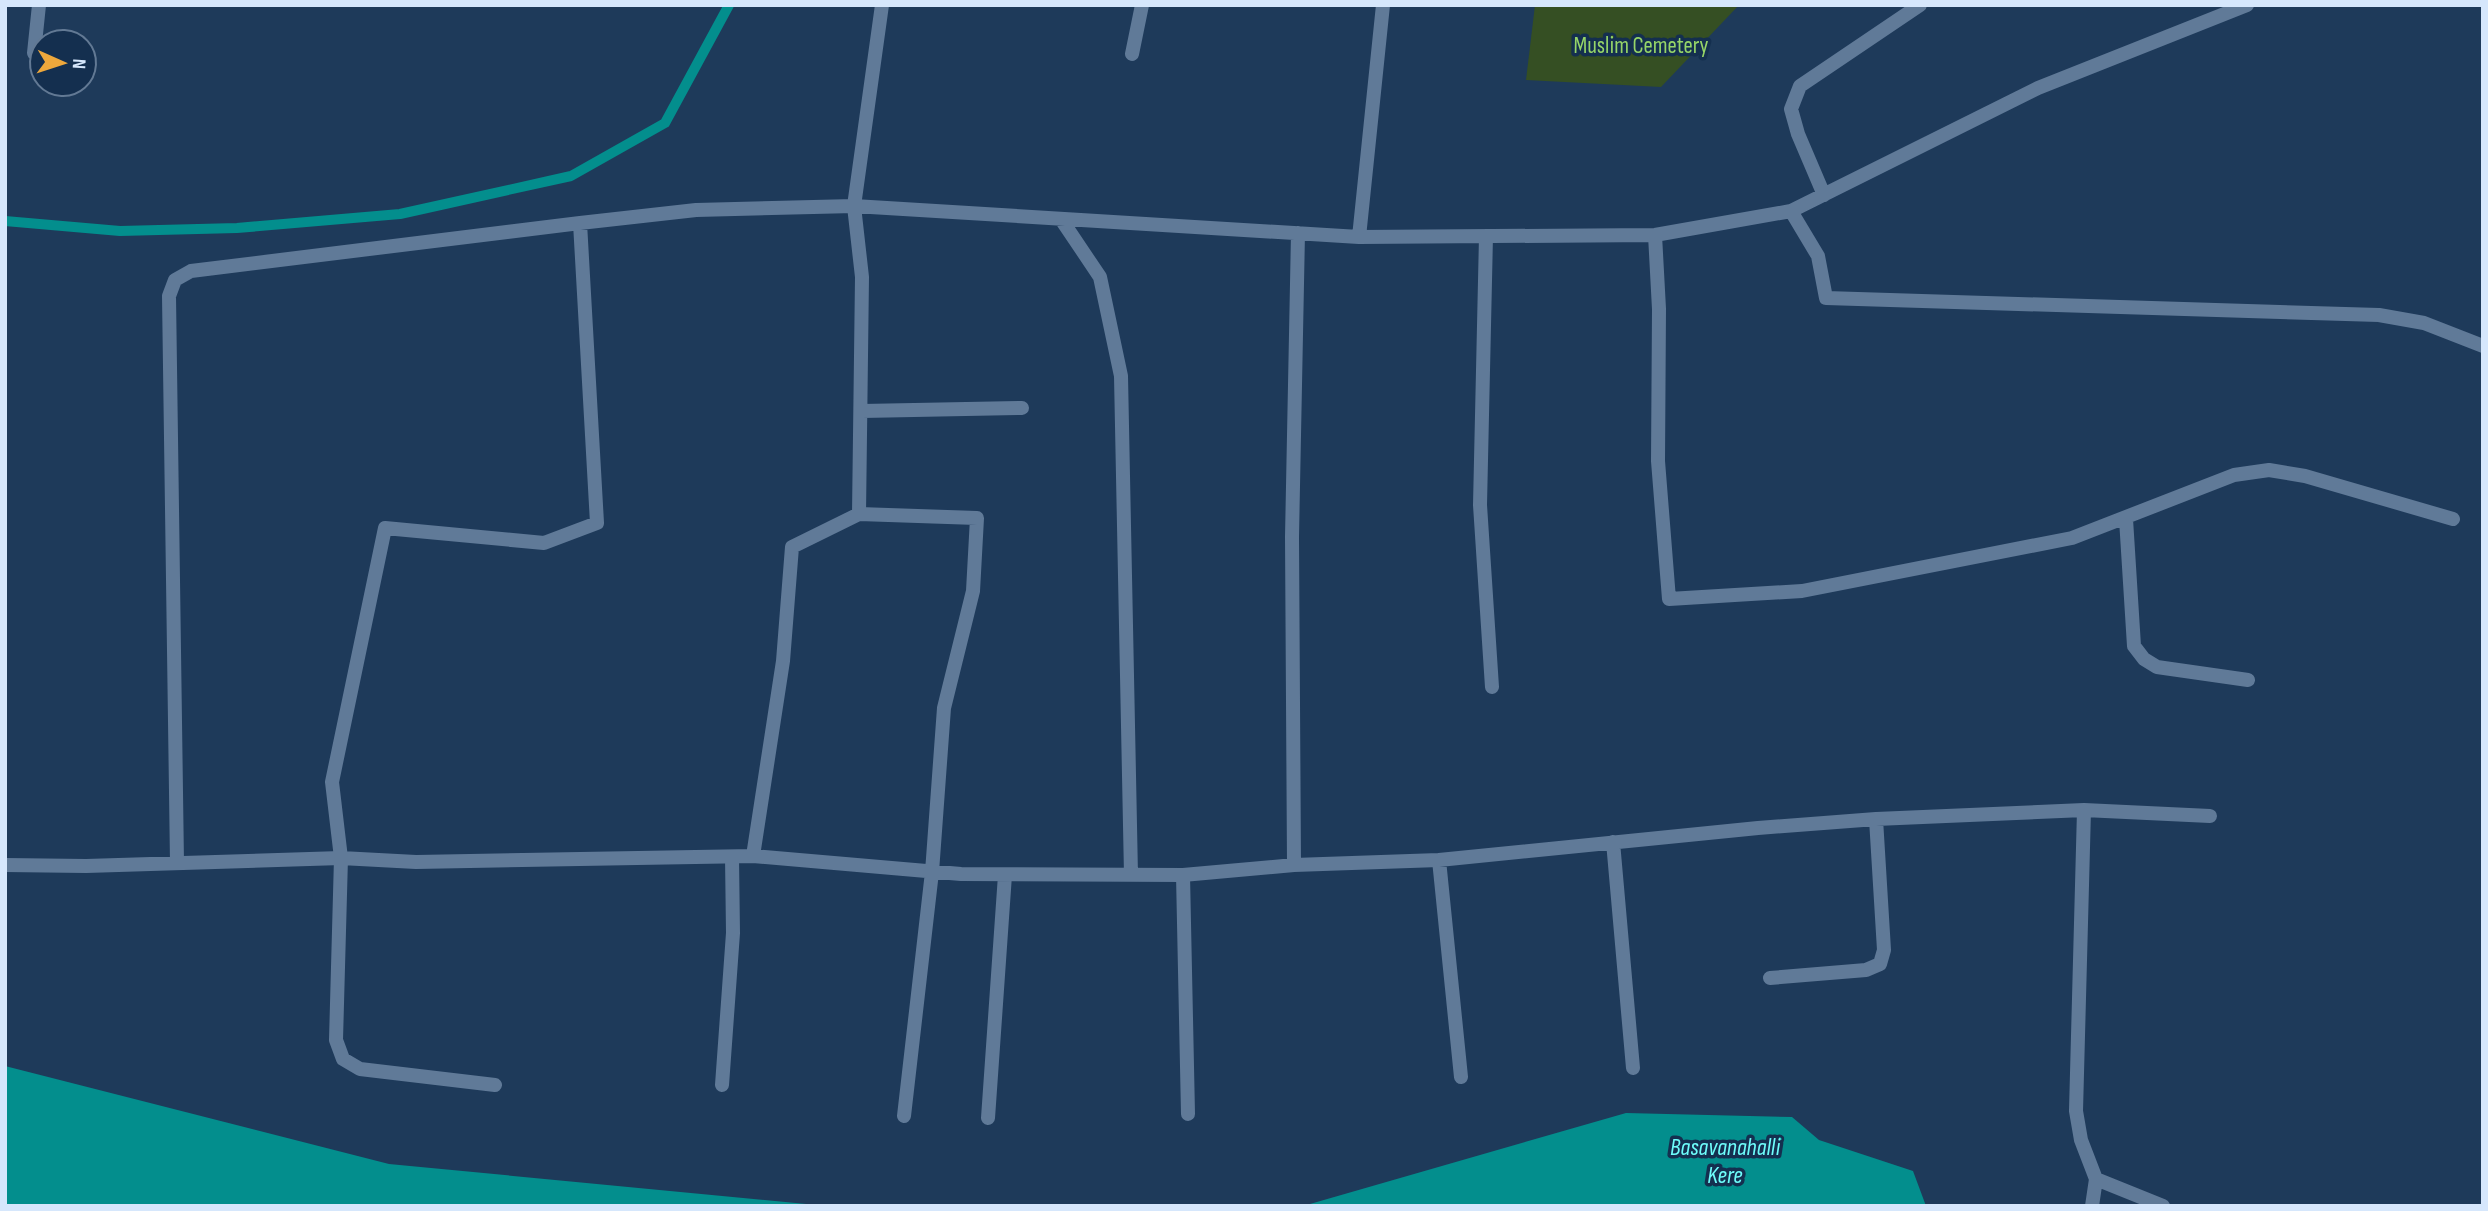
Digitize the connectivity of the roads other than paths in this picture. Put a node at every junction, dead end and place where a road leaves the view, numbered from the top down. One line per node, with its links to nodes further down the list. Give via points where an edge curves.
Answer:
1 (39, 5): 7 (street)
2 (882, 5): 10 (street)
3 (1142, 5): 8 (street)
4 (1383, 5): 17 (street)
5 (1920, 5): 9 (street, via 1800,86 1791,109)
6 (2247, 5): 9 (street, via 2038,88)
7 (37, 28)
8 (1132, 54)
9 (1824, 195): 11 (street)
10 (854, 206): 12 (street); 13 (street, via 696,209); 20 (street, via 862,277)
11 (1791, 211): 15 (street); 18 (street, via 1818,256 1826,298 2379,316 2424,323)
12 (1060, 219): 14 (street); 39 (street, via 1100,277 1121,376)
13 (580, 223): 32 (street, via 597,523 544,543 385,528 332,782); 34 (street, via 191,271 175,280 169,296)
14 (1298, 233): 17 (street); 36 (street, via 1292,537)
15 (1655, 235): 16 (street); 22 (street, via 1658,461 1669,599 1802,591 2072,538)
16 (1486, 236): 17 (street); 25 (street, via 1480,505)
17 (1359, 237)
18 (2483, 346)
19 (1023, 408): 20 (street)
20 (862, 411): 21 (street)
21 (859, 514): 30 (street, via 792,547 783,661); 37 (street, via 977,518 973,591 944,708)
22 (2126, 519): 23 (street, via 2234,475 2269,470); 24 (street, via 2134,646 2157,667)
23 (2453, 519)
24 (2248, 680)
25 (1492, 687)
26 (2084, 810): 27 (street); 28 (street); 49 (street, via 2076,1111)
27 (2210, 816)
28 (1876, 819): 29 (street); 41 (street, via 1884,950 1880,964 1866,970)
29 (1614, 842): 33 (street); 42 (street)
30 (753, 856): 31 (street); 37 (street)
31 (732, 857): 32 (street, via 416,862); 44 (street, via 732,958)
32 (341, 858): 34 (street); 45 (street, via 336,1040 343,1059 360,1069)
33 (1439, 860): 36 (street); 43 (street)
34 (177, 863): 35 (street)
35 (5, 865)
36 (1294, 865): 40 (street)
37 (932, 872): 38 (street); 47 (street)
38 (1005, 874): 39 (street); 48 (street)
39 (1131, 875): 40 (street)
40 (1183, 875): 46 (street)
41 (1770, 978)
42 (1633, 1068)
43 (1461, 1077)
44 (722, 1085)
45 (495, 1086)
46 (1188, 1114)
47 (904, 1116)
48 (988, 1118)
49 (2096, 1179): 50 (street); 51 (street)
50 (2092, 1206)
51 (2163, 1206)

